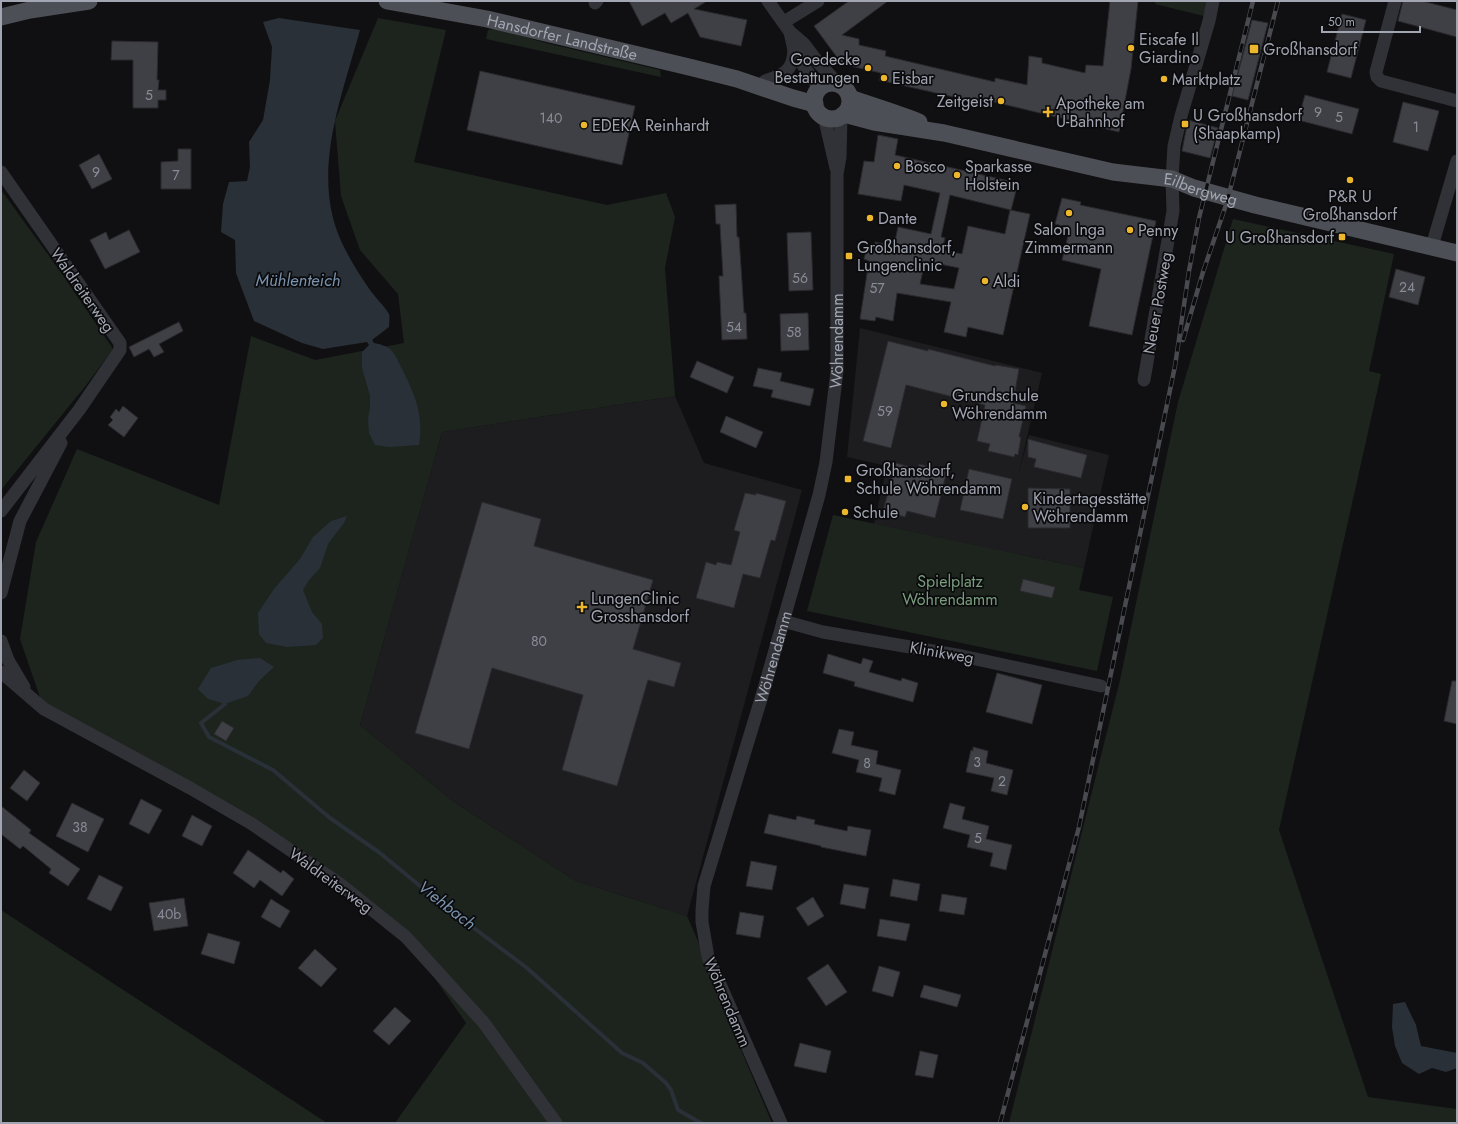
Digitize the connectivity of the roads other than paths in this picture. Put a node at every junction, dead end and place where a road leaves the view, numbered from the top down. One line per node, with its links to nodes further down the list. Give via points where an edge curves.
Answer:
1 (89, 1): 7 (main road)
2 (387, 1): 10 (main road, Hansdorfer Landstraße, via 487,19)
3 (768, 1): 8 (street, Wöhrendamm)
4 (818, 1): 8 (street)
5 (1213, 1): 19 (street, Neuer Postweg, via 1174,146)
6 (1395, 1): 14 (street, via 1376,72 1377,77 1381,81)
7 (1, 17)
8 (787, 27): 9 (street, Wöhrendamm); 12 (street, Wöhrendamm)
9 (794, 50): 11 (street, Wöhrendamm, via 794,61 785,73); 15 (street, Wöhrendamm)
10 (737, 79): 11 (main road, Hansdorfer Landstraße); 15 (main road, Hansdorfer Landstraße)
11 (765, 81): 15 (main road, Hansdorfer Landstraße)
12 (837, 83): 13 (main road, Wöhrendamm, via 847,90); 15 (main road, via 827,84)
13 (850, 98): 15 (main road, via 849,106); 16 (main road, Eilbergweg, via 898,113)
14 (1457, 101)
15 (827, 105): 16 (main road, Eilbergweg, via 874,122); 26 (street, Wöhrendamm, via 837,174 837,371 830,434 819,495)
16 (944, 133): 19 (main road, Eilbergweg, via 1112,172)
17 (1457, 161): 20 (street)
18 (1, 172): 23 (street, Waldreiterweg, via 120,343 120,350)
19 (1172, 178): 20 (main road, Eilbergweg, via 1194,188 1255,205); 22 (street, Neuer Postweg, via 1173,211)
20 (1432, 246): 21 (main road, Eilbergweg)
21 (1457, 252)
22 (1144, 380)
23 (79, 410): 24 (street, Waldreiterweg); 25 (street, Waldreiterweg, via 20,521)
24 (1, 511)
25 (1, 593)
26 (783, 621): 29 (street, Klinikweg, via 823,632 962,656); 32 (street, Wöhrendamm, via 704,886 702,910 708,957)
27 (1, 641): 30 (street, Waldreiterweg, via 8,660 23,685)
28 (1, 672): 30 (street, Waldreiterweg)
29 (1101, 686)
30 (44, 709): 31 (street, Waldreiterweg, via 252,824 340,884 406,937 484,1023)
31 (556, 1123)
32 (781, 1123)

